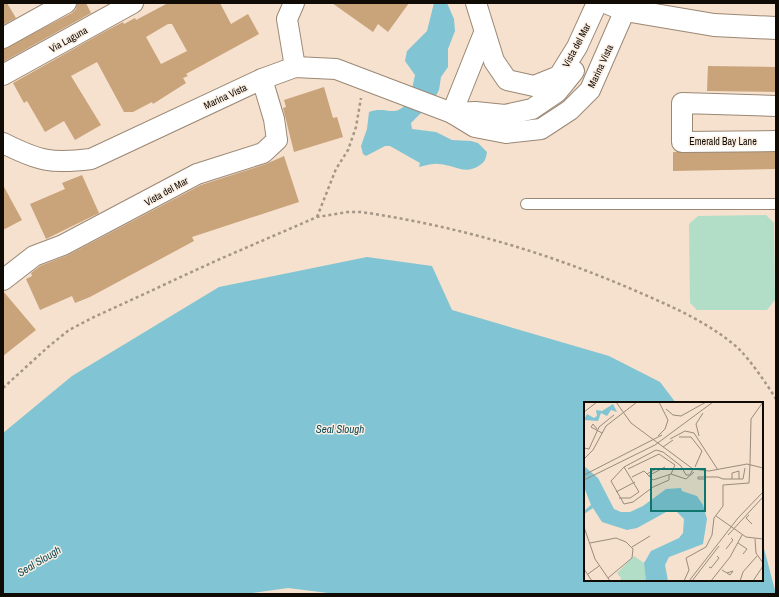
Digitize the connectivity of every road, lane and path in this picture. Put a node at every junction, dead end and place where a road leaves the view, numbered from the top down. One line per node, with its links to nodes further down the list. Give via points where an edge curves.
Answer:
1 (66, 3): 10 (street)
2 (133, 3): 7 (street, Via Laguna)
3 (294, 3): 12 (street, via 287,19)
4 (476, 3): 9 (street, Vista del Mar)
5 (597, 3): 11 (street, Vista del Mar)
6 (616, 7): 8 (main road, via 714,25); 17 (street, Marina Vista, via 590,90 570,110 541,129 506,133 474,127)
7 (106, 9): 13 (street, Via Laguna)
8 (776, 28)
9 (484, 33): 11 (street, Vista del Mar, via 494,61 507,80 534,86 559,76); 17 (street)
10 (3, 38)
11 (577, 48): 17 (street, Marina Vista, via 574,72 557,92 532,109 505,115)
12 (295, 67): 14 (street, Marina Vista); 17 (street, Marina Vista, via 336,69)
13 (3, 75)
14 (262, 79): 19 (street, Marina Vista, via 91,159 63,162 36,159); 23 (street, Vista del Mar, via 274,119 277,140 263,153 198,174 63,244 34,256)
15 (361, 93): 22 (path, via 356,126 348,150 336,169)
16 (776, 106): 18 (street, Emerald Bay Lane, via 682,104 682,142)
17 (444, 110)
18 (776, 141)
19 (3, 143)
20 (526, 204): 21 (lane)
21 (776, 204)
22 (317, 218): 24 (path, via 220,259 69,330); 25 (path, via 361,212 438,224 495,239 595,273 708,326 739,350)
23 (3, 280)
24 (3, 388)
25 (776, 399)

